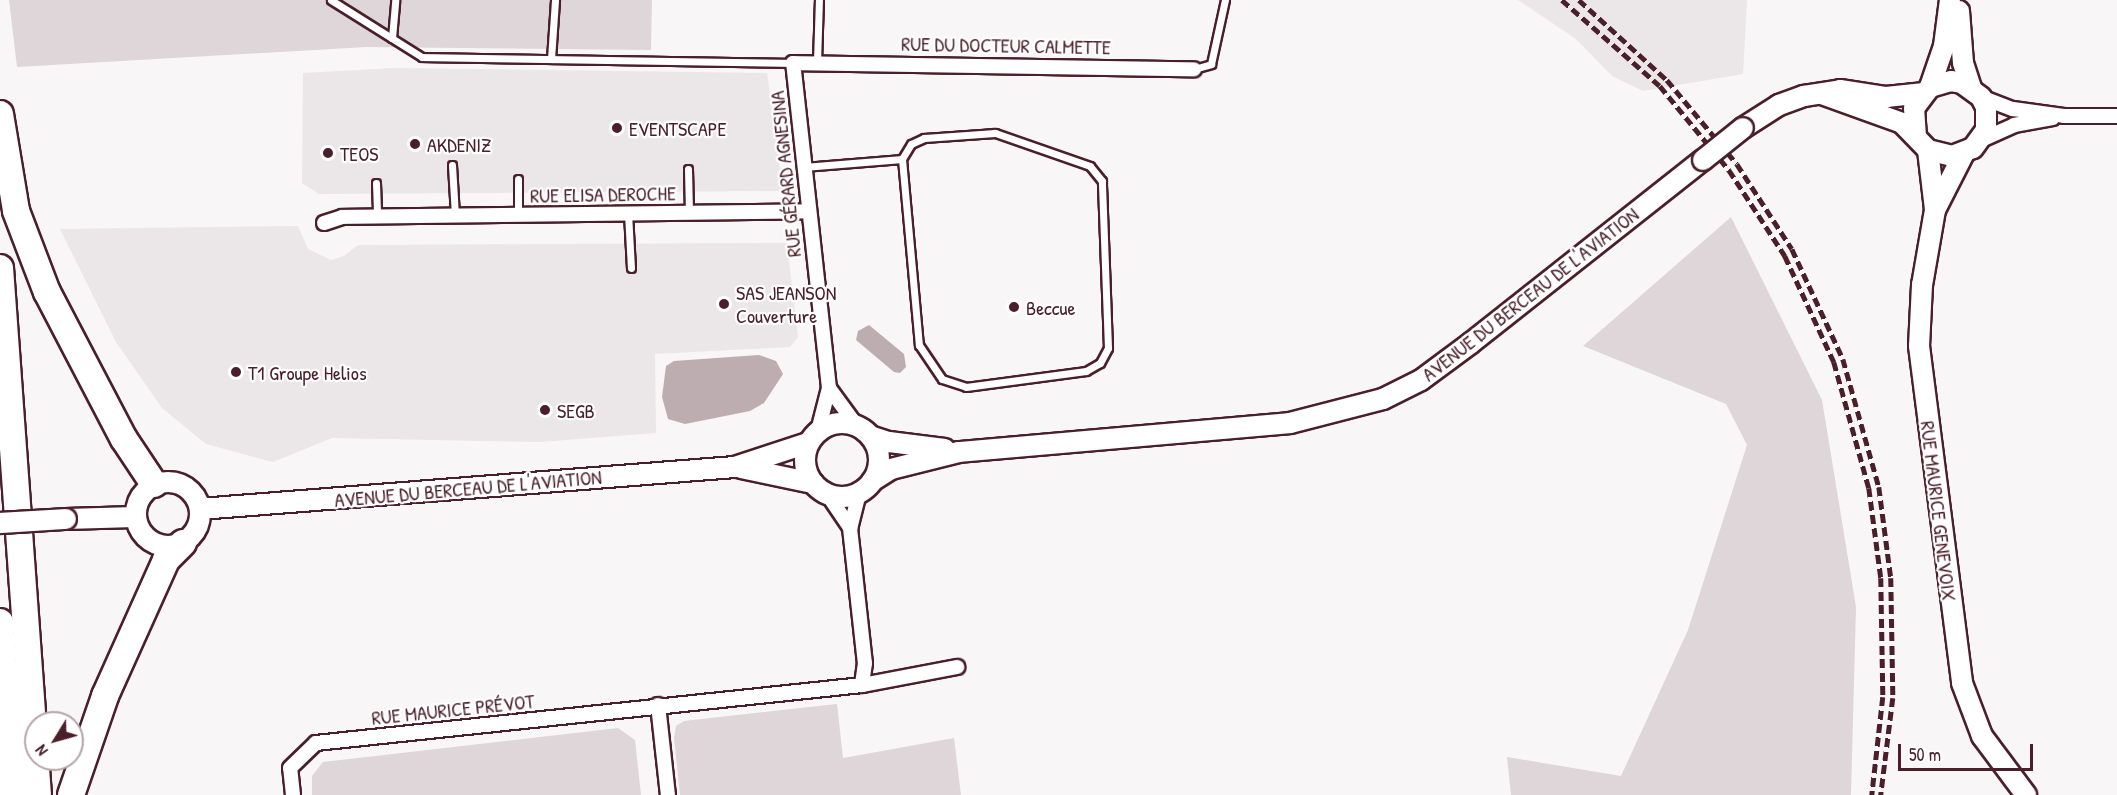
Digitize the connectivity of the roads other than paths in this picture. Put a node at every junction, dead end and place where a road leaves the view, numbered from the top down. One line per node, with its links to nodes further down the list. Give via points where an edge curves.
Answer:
1 (331, 0): 8 (lane)
2 (395, 0): 8 (lane)
3 (555, 0): 9 (lane)
4 (819, 0): 10 (lane)
5 (1225, 0): 12 (lane, via 1211,64)
6 (1950, 0): 13 (street, via 1944,46)
7 (1959, 0): 14 (street, via 1963,63)
8 (392, 38): 9 (lane, via 422,57)
9 (551, 59): 11 (lane)
10 (817, 62): 11 (street, RUE DU DOCTEUR CALMETTE); 12 (street, RUE DU DOCTEUR CALMETTE)
11 (793, 63): 24 (street, RUE GÉRARD AGNESINA)
12 (1194, 69)
13 (1926, 90): 14 (street, via 1951,81); 15 (street, AVENUE DU BERCEAU DE L'AVIATION, via 1886,97 1840,90); 20 (street, via 1914,108)
14 (1976, 92): 17 (street, via 2013,109); 19 (street, via 1987,118)
15 (1822, 93): 20 (street, via 1883,114); 41 (street, AVENUE DU BERCEAU DE L'AVIATION, bridge, via 1791,99 1743,128 1472,343 1420,380 1383,399 1290,423)
16 (0, 114): 43 (highway, via 16,211 47,292 124,439)
17 (2064, 116): 18 (street); 19 (street, via 2014,125)
18 (2117, 116)
19 (1981, 140): 21 (street)
20 (1922, 142): 21 (street, via 1946,155); 28 (street)
21 (1964, 153): 28 (street)
22 (902, 159): 22 (lane, via 919,345 936,373 966,387 1086,371 1100,363 1108,348 1102,181 1090,166 995,133 924,138 911,144); 24 (lane)
23 (453, 165): 33 (lane)
24 (804, 167): 29 (street, RUE GÉRARD AGNESINA)
25 (688, 169): 30 (lane, RUE ELISA DEROCHE)
26 (518, 179): 32 (lane, RUE ELISA DEROCHE)
27 (376, 183): 34 (lane)
28 (1935, 210): 60 (street, RUE MAURICE GENEVOIX, via 1922,285 1919,346 1962,682 1982,736)
29 (809, 211): 30 (street, RUE ELISA DEROCHE); 38 (street, RUE GÉRARD AGNESINA)
30 (689, 212): 31 (street, RUE ELISA DEROCHE)
31 (628, 213): 32 (street, RUE ELISA DEROCHE); 37 (lane)
32 (518, 215): 33 (street, RUE ELISA DEROCHE)
33 (455, 216): 34 (street, RUE ELISA DEROCHE)
34 (376, 217): 35 (street, RUE ELISA DEROCHE, via 342,217)
35 (324, 223)
36 (0, 268): 56 (highway)
37 (631, 268)
38 (829, 388): 39 (street, RUE GÉRARD AGNESINA); 40 (street, RUE GÉRARD AGNESINA)
39 (863, 431): 40 (street, via 834,423); 41 (street, AVENUE DU BERCEAU DE L'AVIATION, via 889,442); 44 (street, via 879,456)
40 (813, 437): 42 (street, AVENUE DU BERCEAU DE L'AVIATION); 45 (street, via 804,462)
41 (959, 452): 44 (street, AVENUE DU BERCEAU DE L'AVIATION, via 891,469)
42 (735, 467): 45 (street, AVENUE DU BERCEAU DE L'AVIATION); 46 (street, AVENUE DU BERCEAU DE L'AVIATION)
43 (154, 484): 46 (street, via 169,481 188,488); 47 (street, via 140,498)
44 (865, 487): 45 (street, via 839,498); 49 (street)
45 (821, 489): 49 (street)
46 (200, 509): 50 (street, via 195,531)
47 (135, 517): 48 (street, bridge); 50 (street, via 138,528 152,543)
48 (0, 523)
49 (850, 528): 53 (street, via 865,663)
50 (183, 543): 57 (highway, via 166,560 105,696)
51 (0, 622): 55 (highway)
52 (957, 667): 53 (street)
53 (862, 685): 54 (street)
54 (658, 705): 58 (street, RUE MAURICE PRÉVOT, via 316,744 290,768); 59 (street)
55 (13, 795)
56 (38, 795)
57 (71, 795)
58 (293, 795)
59 (668, 795)
60 (2026, 795)

